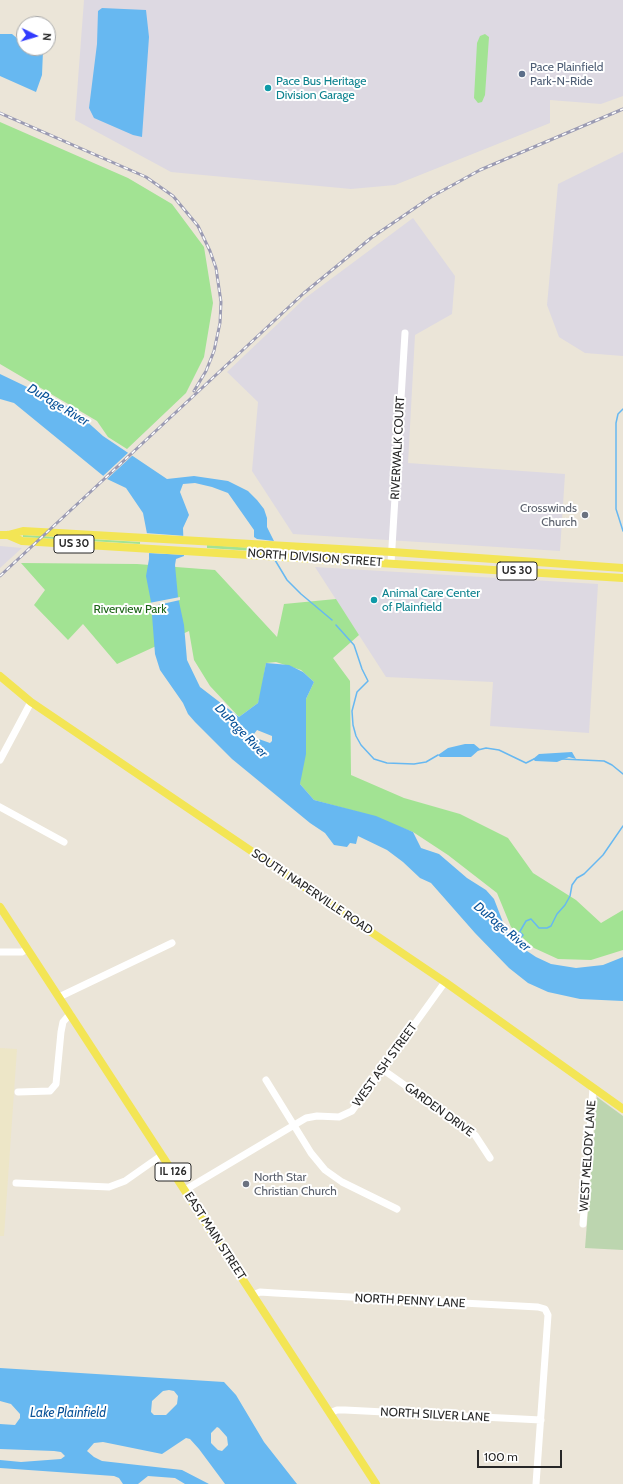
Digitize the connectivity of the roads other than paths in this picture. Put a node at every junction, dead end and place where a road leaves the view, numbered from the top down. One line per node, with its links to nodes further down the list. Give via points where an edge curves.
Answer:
1 (405, 333): 3 (street, RIVERWALK COURT)
2 (4, 535): 3 (main road, NORTH DIVISION STREET / US 30, via 23,531); 4 (main road, NORTH DIVISION STREET / US 30, via 22,541)
3 (392, 552): 4 (street, RIVERWALK COURT); 5 (main road, NORTH DIVISION STREET / US 30)
4 (391, 563): 7 (main road, NORTH DIVISION STREET / US 30)
5 (566, 564): 6 (main road, NORTH DIVISION STREET / US 30); 7 (main road)
6 (623, 568)
7 (565, 574): 8 (main road, NORTH DIVISION STREET / US 30)
8 (623, 578)
9 (0, 676): 10 (main road, SOUTH NAPERVILLE ROAD)
10 (31, 702): 11 (street); 18 (main road, SOUTH NAPERVILLE ROAD)
11 (0, 760)
12 (0, 807): 13 (street)
13 (64, 842)
14 (0, 907): 16 (main road, EAST MAIN STREET / IL 126)
15 (172, 942): 19 (street)
16 (27, 949): 17 (street, via 22,952); 19 (main road, EAST MAIN STREET / IL 126)
17 (0, 952)
18 (445, 982): 21 (street, WEST ASH STREET); 23 (main road, SOUTH NAPERVILLE ROAD)
19 (60, 998): 20 (main road, EAST MAIN STREET / IL 126)
20 (70, 1014): 24 (street, via 61,1032 56,1084 50,1091); 27 (main road, EAST MAIN STREET / IL 126)
21 (382, 1069): 26 (street, WEST ASH STREET, via 348,1114 333,1118 312,1116); 28 (street, GARDEN DRIVE, via 475,1135)
22 (266, 1080): 26 (street)
23 (593, 1088): 25 (main road, SOUTH NAPERVILLE ROAD); 32 (street, WEST MELODY LANE)
24 (18, 1092)
25 (623, 1109)
26 (293, 1125): 30 (street, WEST ASH STREET); 31 (street, via 325,1170 342,1182)
27 (162, 1155): 29 (street, via 125,1181 109,1187); 30 (main road, EAST MAIN STREET / IL 126)
28 (490, 1158)
29 (16, 1183)
30 (185, 1190): 33 (main road, EAST MAIN STREET / IL 126)
31 (397, 1209)
32 (583, 1224)
33 (254, 1295): 34 (main road, EAST MAIN STREET / IL 126); 35 (street, NORTH PENNY LANE, via 260,1292 545,1309 548,1315)
34 (330, 1413): 35 (street, NORTH SILVER LANE, via 345,1410); 36 (main road, EAST MAIN STREET / IL 126)
35 (540, 1420): 37 (street)
36 (376, 1484)
37 (536, 1484)

